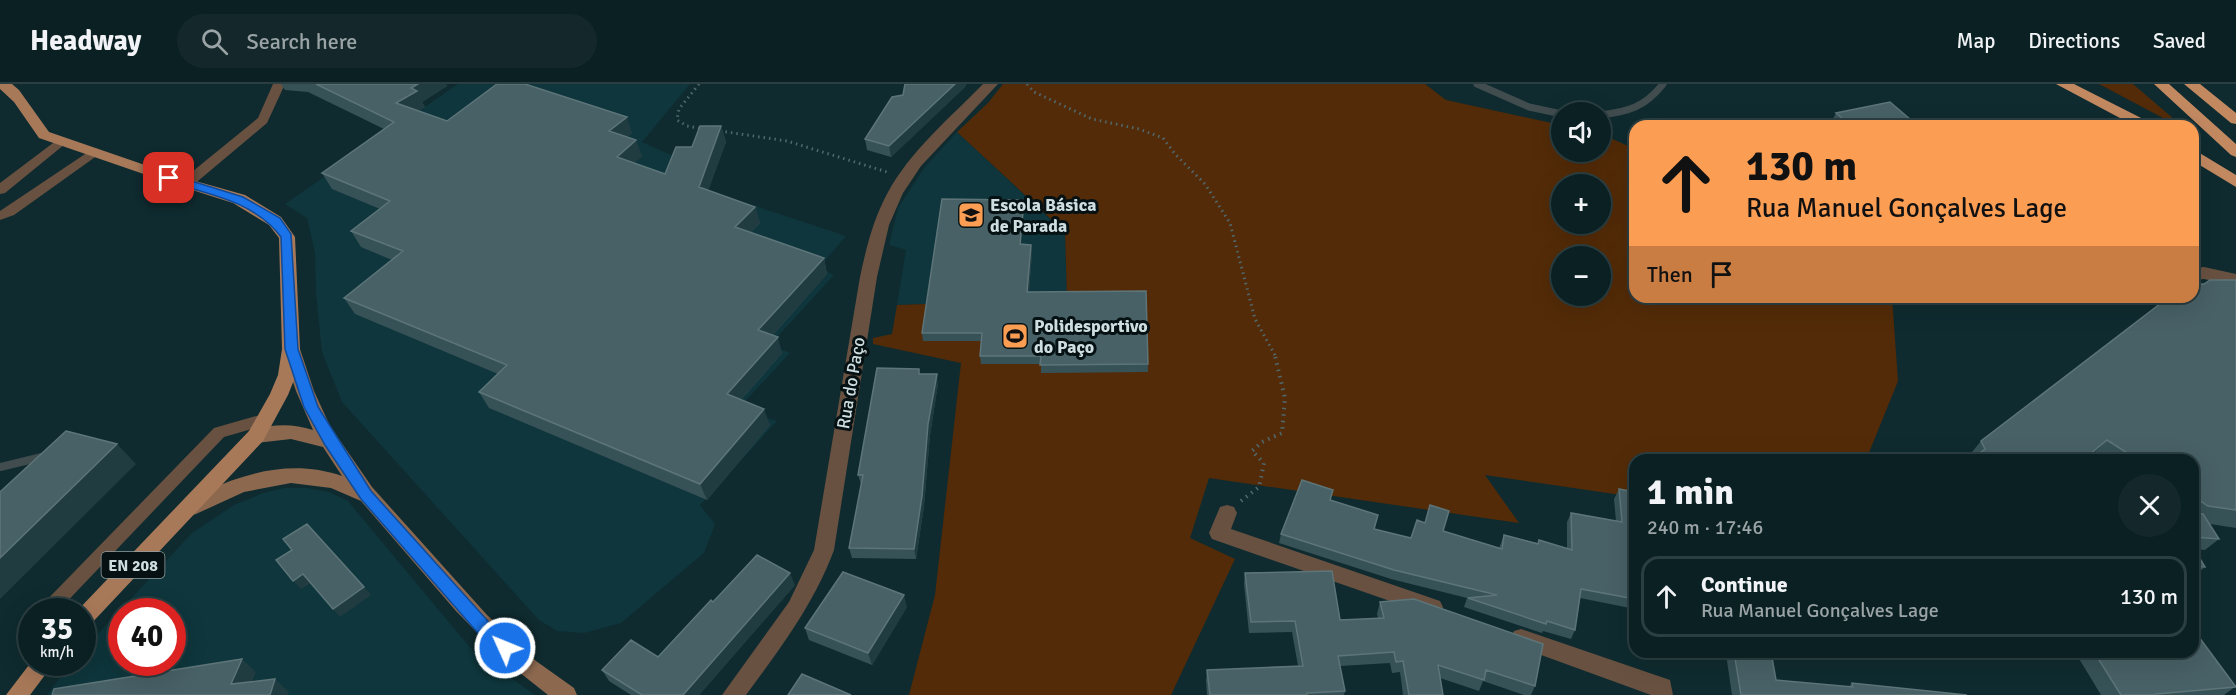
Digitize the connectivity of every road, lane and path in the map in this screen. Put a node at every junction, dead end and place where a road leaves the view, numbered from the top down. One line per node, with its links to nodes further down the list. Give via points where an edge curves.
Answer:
1 (279, 84): 17 (lane, via 263,120)
2 (699, 84): 15 (path, via 679,109 676,120 687,126 787,141)
3 (992, 84): 15 (street, Rua do Paço)
4 (1027, 84): 28 (path, via 1034,92 1092,119 1163,138 1205,184 1230,223 1255,319 1278,361 1285,398 1282,433 1252,450 1264,463 1259,487)
5 (2063, 84): 9 (highway)
6 (2161, 84): 13 (highway)
7 (2191, 84): 10 (highway)
8 (6, 85): 11 (main road, EN 208, via 16,93 34,127)
9 (2134, 120)
10 (2236, 120)
11 (62, 141): 12 (main road, EN 208); 18 (lane)
12 (94, 152): 17 (main road, EN 208); 19 (lane)
13 (2236, 152)
14 (2199, 158): 16 (highway)
15 (905, 178): 36 (street, Rua do Paço, via 879,231 822,559 802,601)
16 (2236, 182)
17 (188, 183): 22 (main road, EN 208, via 239,199 275,221 287,237)
18 (0, 190)
19 (0, 216)
20 (2199, 273): 21 (street)
21 (2236, 280)
22 (291, 349): 23 (main road, EN 208, via 287,375); 25 (street, via 311,407)
23 (267, 419): 24 (main road, EN 208); 29 (lane, via 219,432)
24 (256, 435): 25 (street, via 288,431); 27 (main road, EN 208)
25 (330, 441): 26 (street)
26 (366, 495): 27 (street, via 314,476 279,477 240,483); 35 (street, via 490,635 519,662)
27 (184, 511): 30 (main road, EN 208)
28 (1227, 513): 31 (street, via 1219,533)
29 (59, 598)
30 (96, 605)
31 (1451, 614)
32 (1507, 633): 37 (street, via 1662,687)
33 (32, 676): 34 (main road)
34 (17, 695)
35 (566, 695)
36 (733, 695)
37 (1662, 695)

